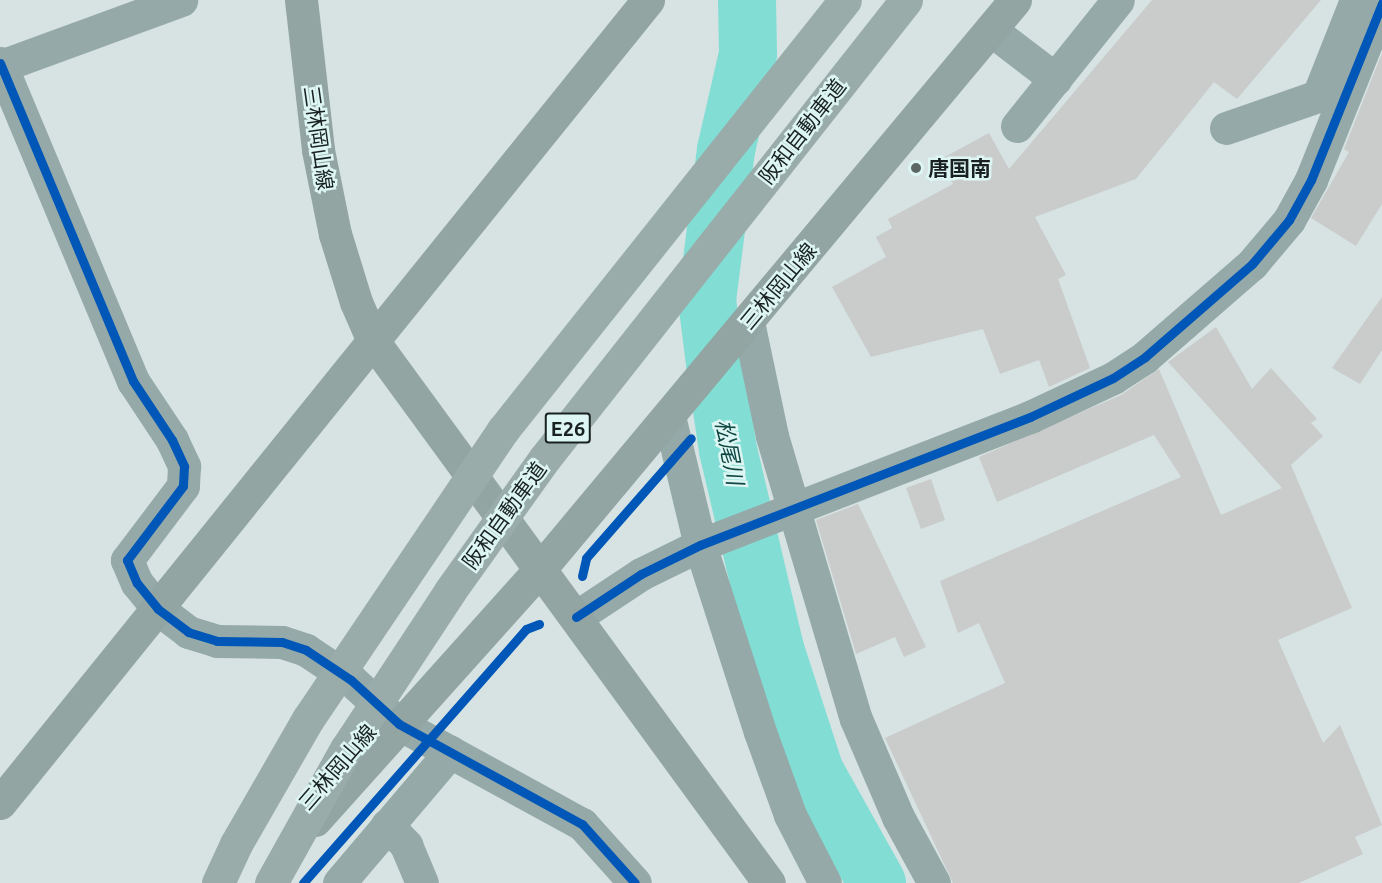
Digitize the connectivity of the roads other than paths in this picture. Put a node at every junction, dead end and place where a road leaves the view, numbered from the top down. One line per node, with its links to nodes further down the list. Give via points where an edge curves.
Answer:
1 (181, 0): 12 (street)
2 (301, 0): 17 (main road, 三林岡山線, via 318,150 335,234 356,302)
3 (648, 0): 17 (main road)
4 (845, 0): 28 (highway, E26, bridge, via 503,430 308,719)
5 (906, 0): 30 (highway, 阪和自動車道 / E26, bridge, via 538,467 346,749)
6 (1015, 0): 10 (main road, 三林岡山線)
7 (1118, 0): 13 (street)
8 (1356, 0): 11 (street)
9 (1382, 3): 11 (street)
10 (991, 30): 13 (street); 16 (main road, 三林岡山線)
11 (1346, 58): 15 (street, via 1318,96); 19 (street, via 1311,180 1289,220 1252,264 1145,357 1113,378 1030,417)
12 (1, 64): 22 (street, via 133,381 172,440 184,466 183,486 127,560 137,584)
13 (1055, 79): 14 (street)
14 (1017, 126)
15 (1226, 128)
16 (743, 328): 18 (main road, 三林岡山線); 19 (street, via 771,436)
17 (374, 341): 21 (main road, 三林岡山線); 22 (main road)
18 (675, 409): 20 (street); 21 (main road, 三林岡山線)
19 (785, 511): 20 (street); 36 (street, via 856,719 898,817)
20 (707, 543): 23 (street, via 641,574); 35 (street, via 783,794)
21 (540, 569): 23 (main road, 三林岡山線); 24 (main road, 三林岡山線)
22 (158, 609): 24 (street, via 188,632 217,641 282,642 306,650 351,680); 26 (main road)
23 (576, 617): 34 (main road, 三林岡山線)
24 (399, 724): 25 (street); 29 (main road, 三林岡山線)
25 (450, 752): 27 (street); 33 (street, via 582,824)
26 (0, 803)
27 (387, 825): 31 (street); 32 (street, via 406,845)
28 (218, 883)
29 (261, 883)
30 (271, 883)
31 (339, 883)
32 (422, 883)
33 (635, 883)
34 (769, 883)
35 (825, 883)
36 (934, 883)

